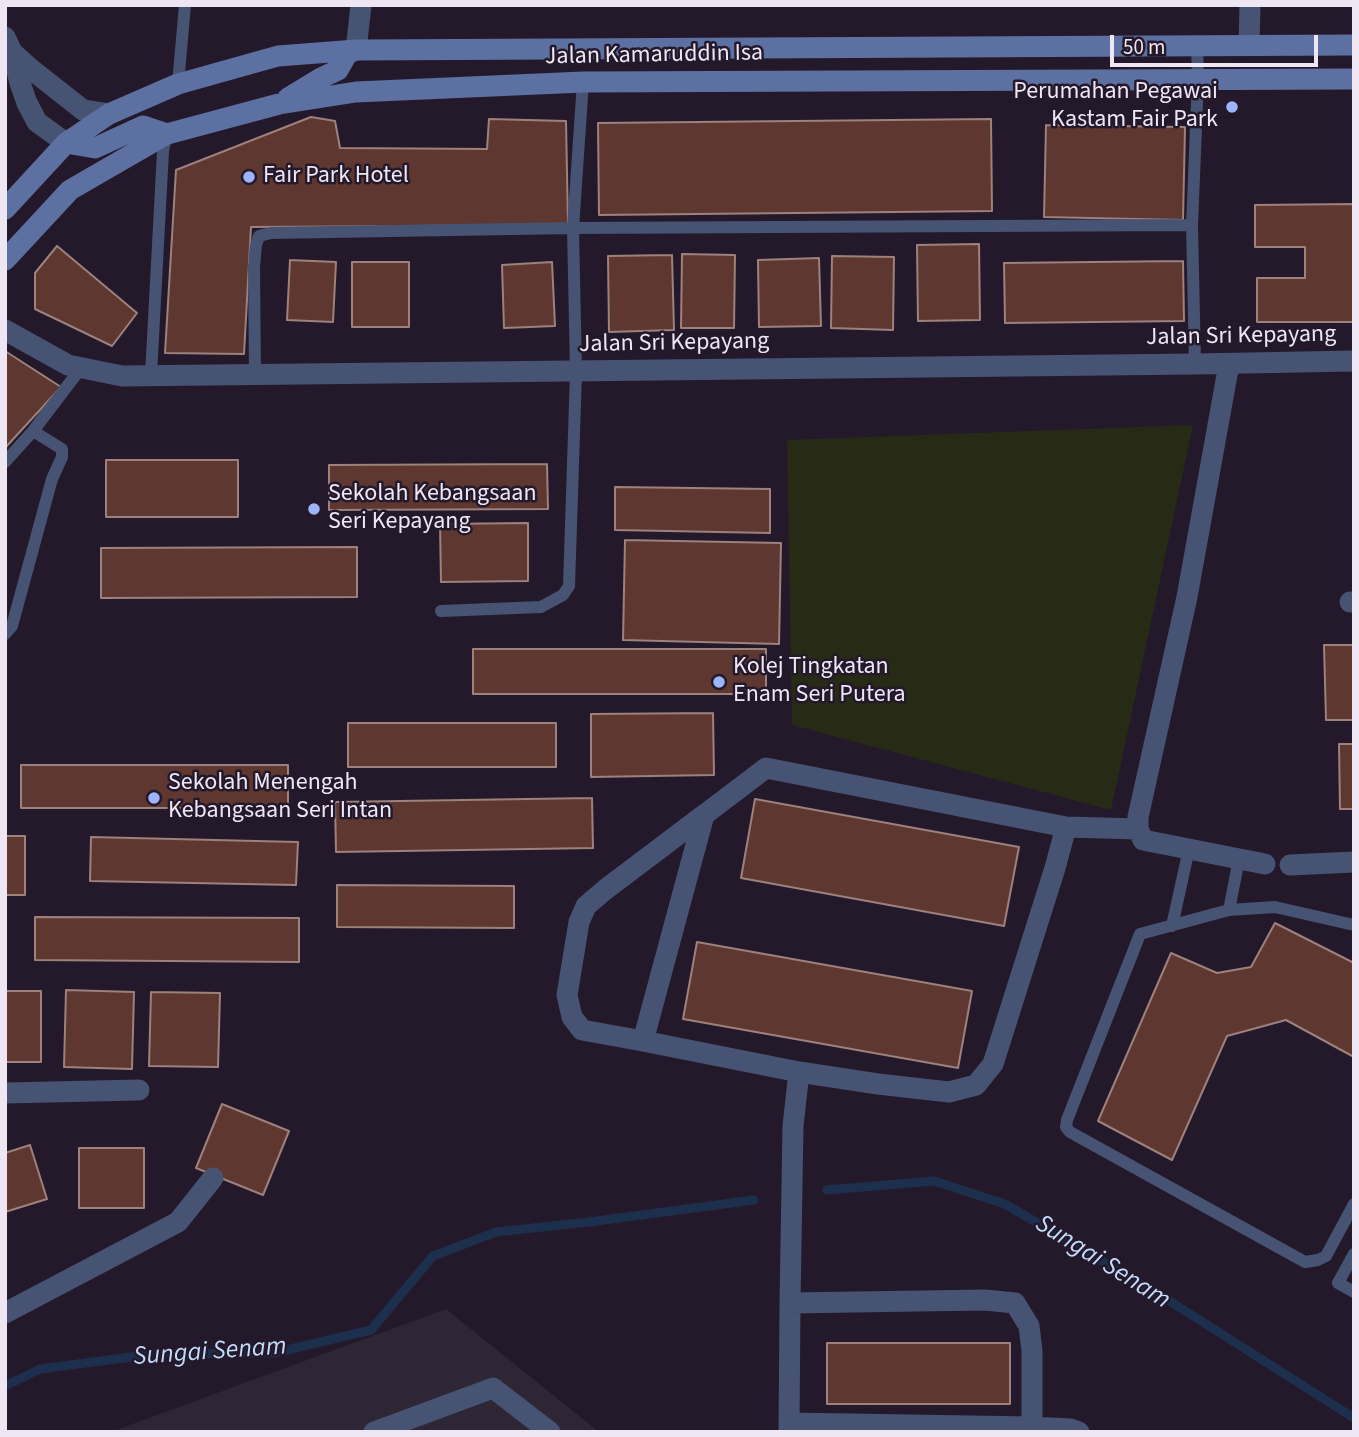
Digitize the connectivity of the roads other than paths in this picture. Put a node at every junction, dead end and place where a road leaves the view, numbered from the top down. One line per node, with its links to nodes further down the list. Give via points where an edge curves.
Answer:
1 (185, 5): 12 (lane)
2 (360, 5): 8 (street)
3 (1250, 5): 5 (street)
4 (9, 44): 14 (street, via 31,69 83,110); 16 (street, via 37,122)
5 (1249, 45): 6 (main road, Jalan Kamaruddin Isa); 7 (main road, Jalan Kamaruddin Isa)
6 (1354, 45)
7 (1197, 46): 8 (main road, Jalan Kamaruddin Isa); 9 (lane)
8 (356, 50): 12 (main road, Jalan Kamaruddin Isa, via 278,56); 13 (main road, via 347,54 338,70)
9 (1198, 79): 10 (main road, Jalan Kamaruddin Isa); 11 (main road, Jalan Kamaruddin Isa); 18 (lane)
10 (1354, 79)
11 (583, 82): 13 (main road, Jalan Kamaruddin Isa, via 356,92); 19 (lane)
12 (178, 84): 14 (main road, Jalan Kamaruddin Isa)
13 (279, 104): 15 (main road, Jalan Kamaruddin Isa)
14 (109, 114): 16 (main road, Jalan Kamaruddin Isa)
15 (167, 134): 16 (main road, via 143,126 95,148); 20 (main road, Jalan Kamaruddin Isa, via 70,190); 28 (lane)
16 (66, 143): 17 (main road, Jalan Kamaruddin Isa)
17 (5, 209)
18 (1192, 225): 19 (lane); 24 (lane)
19 (573, 228): 26 (lane); 27 (lane, via 259,236 254,267)
20 (5, 260)
21 (5, 330): 25 (street, Jalan Sri Kepayang)
22 (1354, 361): 23 (street, Jalan Sri Kepayang)
23 (1229, 364): 24 (street, Jalan Sri Kepayang); 35 (street, via 1187,597)
24 (1195, 365): 26 (street, Jalan Sri Kepayang)
25 (81, 368): 28 (street, Jalan Sri Kepayang); 29 (lane)
26 (576, 372): 27 (street, Jalan Sri Kepayang); 31 (lane, via 569,586 563,595 541,607)
27 (255, 374): 28 (street, Jalan Sri Kepayang)
28 (152, 376)
29 (33, 431): 30 (lane); 32 (lane, via 62,449 62,457 12,626)
30 (5, 462)
31 (441, 611)
32 (5, 634)
33 (704, 815): 34 (street, via 766,768); 44 (street); 44 (street, via 586,906 579,922 567,995 572,1017 582,1030)
34 (1066, 827): 35 (street); 45 (street, via 993,1065 976,1085 949,1092)
35 (1138, 829): 36 (street, via 1143,840)
36 (1189, 849): 37 (street); 43 (lane)
37 (1240, 859): 39 (street); 41 (lane)
38 (1354, 862): 40 (street)
39 (1265, 864)
40 (1290, 865)
41 (1229, 910): 42 (lane, via 1275,907); 43 (lane)
42 (1354, 925)
43 (1172, 926): 49 (lane, via 1140,934 1066,1127 1306,1262 1326,1256)
44 (643, 1041): 45 (street)
45 (799, 1072): 52 (street, via 793,1126)
46 (139, 1090): 47 (street)
47 (5, 1093)
48 (213, 1178): 53 (street, via 178,1222)
49 (1354, 1204)
50 (1354, 1254): 51 (lane, via 1338,1283)
51 (1354, 1293)
52 (790, 1303): 54 (street); 55 (street, via 1015,1303 1031,1338)
53 (5, 1313)
54 (789, 1428): 55 (street)
55 (1032, 1429): 58 (street)
56 (374, 1432): 57 (street, via 493,1388)
57 (550, 1432)
58 (1079, 1432)

